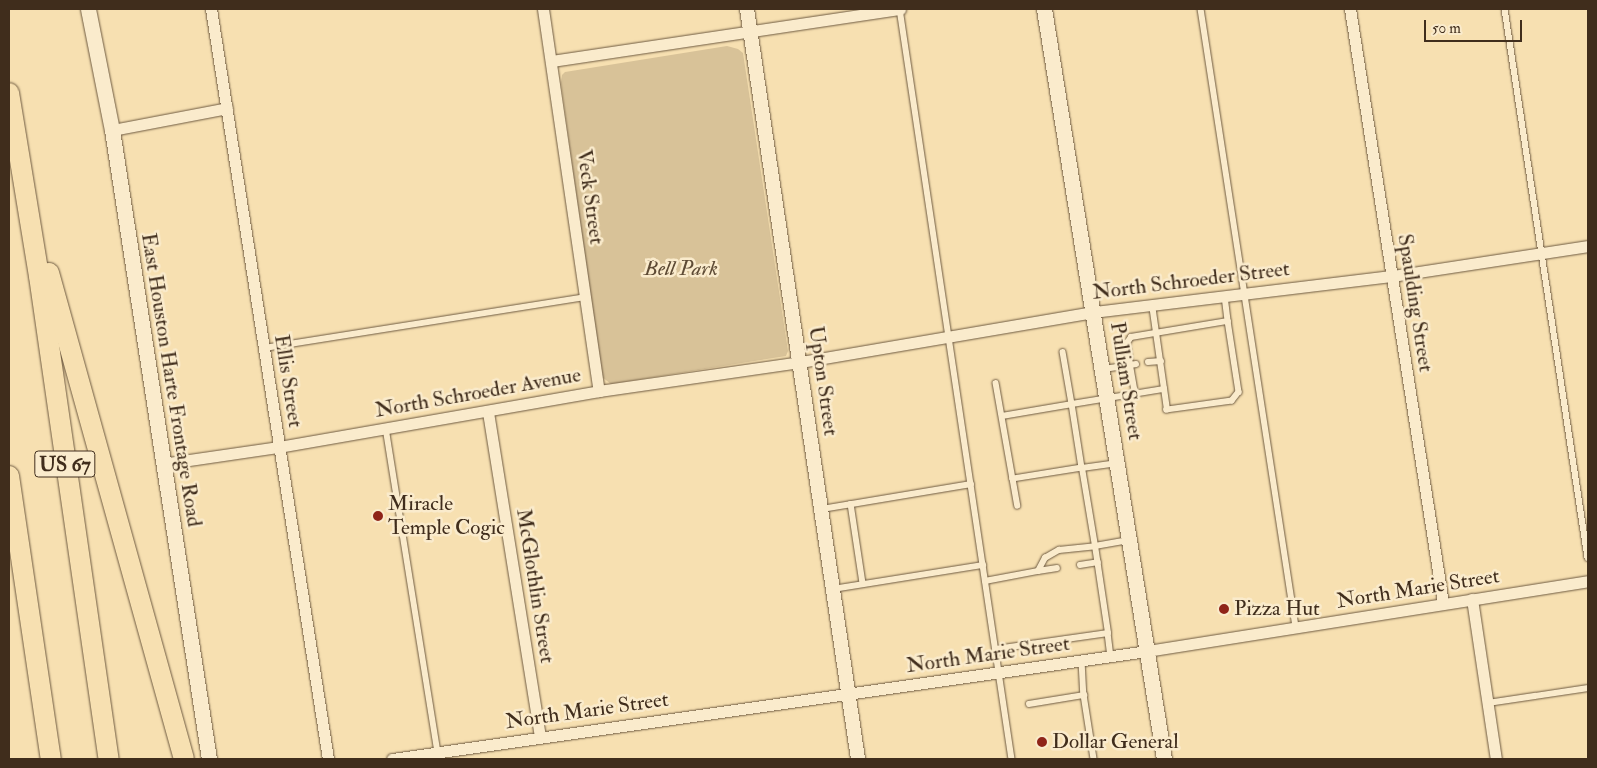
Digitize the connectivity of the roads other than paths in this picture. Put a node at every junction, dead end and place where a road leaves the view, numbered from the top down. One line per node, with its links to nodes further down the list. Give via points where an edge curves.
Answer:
1 (88, 9): 14 (main road, East Houston Harte Frontage Road)
2 (211, 9): 13 (street, Ellis Street)
3 (543, 9): 11 (street, Veck Street)
4 (747, 9): 10 (street, Upton Street)
5 (900, 9): 10 (street); 26 (lane)
6 (1044, 9): 23 (main road, Pulliam Street)
7 (1201, 9): 19 (lane)
8 (1350, 9): 18 (street, Spaulding Street)
9 (1505, 9): 17 (lane)
10 (750, 30): 11 (street); 30 (street, Upton Street)
11 (552, 61): 21 (street, Veck Street)
12 (9, 93): 15 (highway, US 67)
13 (227, 108): 14 (street); 27 (street, Ellis Street)
14 (112, 130): 45 (main road, East Houston Harte Frontage Road)
15 (20, 170): 82 (highway, US 67, via 39,276); 83 (highway)
16 (1588, 246): 17 (street, North Schroeder Street)
17 (1542, 253): 18 (street, North Schroeder Street); 55 (lane)
18 (1392, 276): 19 (street, North Schroeder Street); 66 (street, Spaulding Street)
19 (1244, 294): 20 (street, North Schroeder Street); 67 (lane)
20 (1225, 296): 22 (street, North Schroeder Street); 24 (lane)
21 (585, 297): 27 (lane); 36 (street, Veck Street)
22 (1152, 305): 23 (street, North Schroeder Street); 25 (lane)
23 (1094, 312): 26 (street, North Schroeder Street); 33 (main road, Pulliam Street)
24 (1228, 321): 25 (lane); 35 (lane, via 1238,392 1232,401 1167,410)
25 (1157, 332): 29 (lane); 32 (lane, via 1130,337 1127,343)
26 (949, 336): 30 (street, North Schroeder Street); 49 (lane)
27 (264, 348): 43 (street, Ellis Street)
28 (1063, 352): 39 (lane)
29 (1161, 361): 31 (lane); 35 (lane)
30 (801, 362): 36 (street, North Schroeder Avenue); 52 (street, Upton Street)
31 (1148, 362)
32 (1133, 365): 33 (lane); 37 (lane)
33 (1103, 369): 38 (main road, Pulliam Street)
34 (996, 383): 41 (lane)
35 (1164, 389): 37 (lane)
36 (599, 391): 40 (street, North Schroeder Avenue)
37 (1135, 394): 38 (lane)
38 (1108, 398): 39 (lane); 44 (main road, Pulliam Street)
39 (1072, 404): 41 (lane); 46 (lane)
40 (488, 412): 42 (street, North Schroeder Avenue); 79 (street, McGlothlin Street)
41 (1002, 416): 48 (lane)
42 (386, 428): 43 (street, North Schroeder Avenue); 80 (lane)
43 (279, 447): 45 (street, North Schroeder Avenue); 85 (street, Ellis Street)
44 (1117, 463): 46 (lane); 53 (main road, Pulliam Street)
45 (162, 464): 84 (main road, East Houston Harte Frontage Road)
46 (1082, 468): 48 (lane); 54 (lane)
47 (9, 476): 81 (highway)
48 (1013, 479): 51 (lane)
49 (971, 484): 50 (lane); 57 (lane)
50 (851, 504): 52 (lane); 63 (lane)
51 (1018, 506)
52 (822, 509): 64 (street, Upton Street)
53 (1129, 540): 54 (lane); 70 (main road, Pulliam Street)
54 (1095, 546): 56 (lane); 60 (lane, via 1059,550 1045,558)
55 (1588, 558)
56 (1098, 562): 58 (lane); 68 (lane)
57 (983, 565): 61 (lane); 63 (lane)
58 (1080, 565)
59 (1057, 568): 60 (lane)
60 (1038, 571): 61 (lane)
61 (985, 580): 69 (lane)
62 (1588, 581): 65 (street, North Marie Street)
63 (863, 583): 64 (lane)
64 (834, 589): 75 (street, Upton Street)
65 (1472, 599): 66 (street, North Marie Street); 77 (street)
66 (1443, 603): 67 (street, North Marie Street)
67 (1296, 627): 70 (street, North Marie Street)
68 (1108, 633): 69 (lane); 71 (lane)
69 (996, 649): 73 (lane)
70 (1147, 651): 71 (street, North Marie Street); 90 (main road, Pulliam Street)
71 (1111, 656): 72 (street, North Marie Street)
72 (1082, 660): 73 (street, North Marie Street); 76 (lane)
73 (999, 672): 75 (street, North Marie Street); 88 (lane)
74 (1588, 688): 77 (lane)
75 (848, 693): 79 (street, North Marie Street); 87 (street, Upton Street)
76 (1084, 694): 78 (lane); 89 (lane)
77 (1488, 703): 91 (street)
78 (1029, 704)
79 (540, 737): 80 (street, North Marie Street)
80 (438, 752): 86 (street, North Marie Street)
81 (51, 759)
82 (110, 759)
83 (184, 759)
84 (209, 759)
85 (328, 759)
86 (392, 759)
87 (858, 759)
88 (1012, 759)
89 (1094, 759)
90 (1164, 759)
91 (1496, 759)

